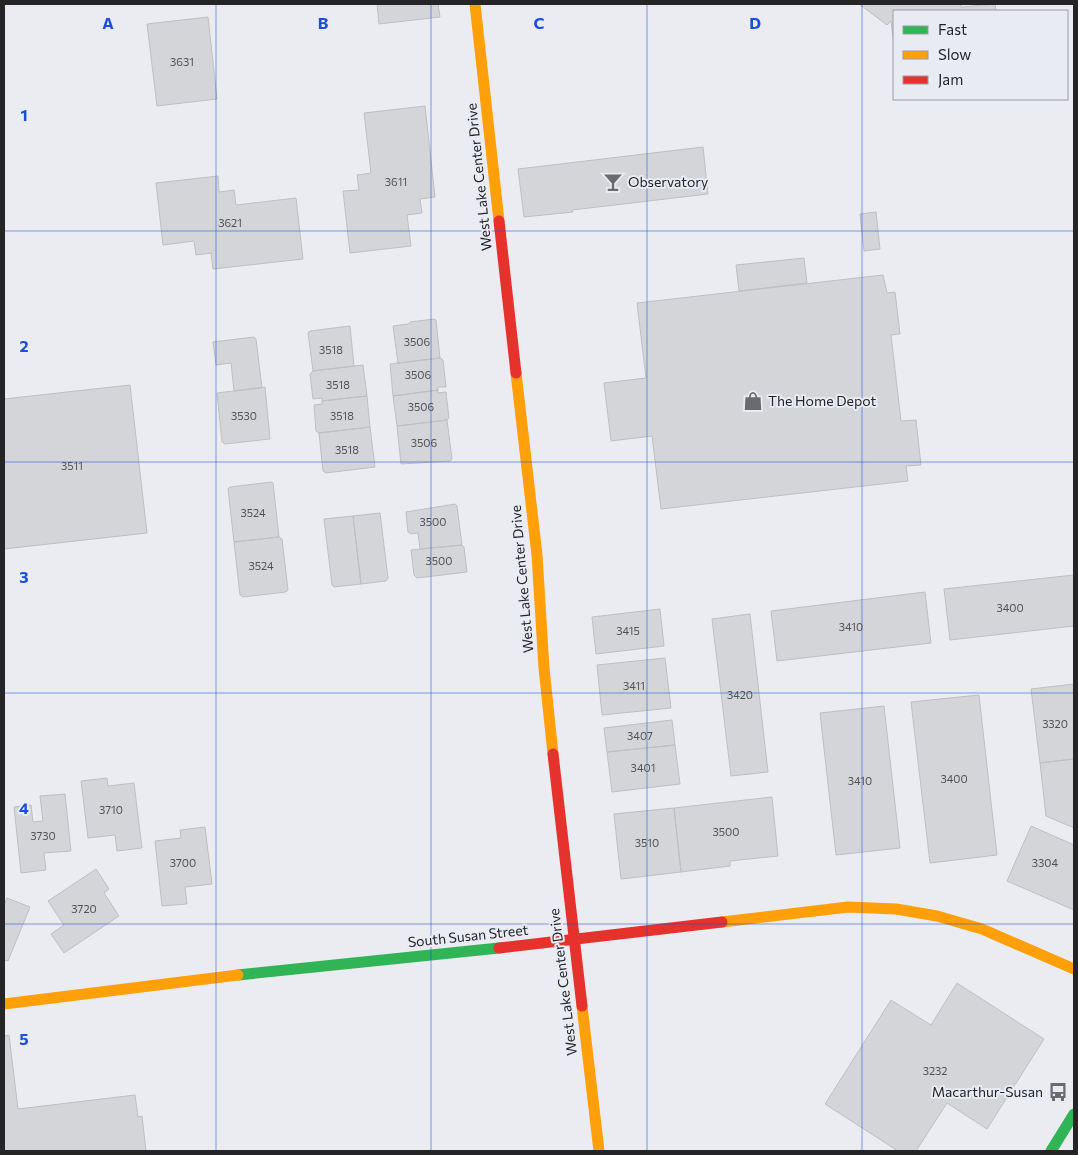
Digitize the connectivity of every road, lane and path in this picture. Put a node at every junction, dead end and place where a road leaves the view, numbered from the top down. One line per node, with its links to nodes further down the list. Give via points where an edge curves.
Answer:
1 (475, 4): 2 (street, West Lake Center Drive, via 537,555 544,668)
2 (573, 940): 3 (street, South Susan Street, via 848,907 896,909 982,929); 4 (street, South Susan Street, via 248,974); 6 (street, West Lake Center Drive)
3 (1074, 969)
4 (4, 1004)
5 (1074, 1114): 7 (street)
6 (598, 1151)
7 (1051, 1151)

